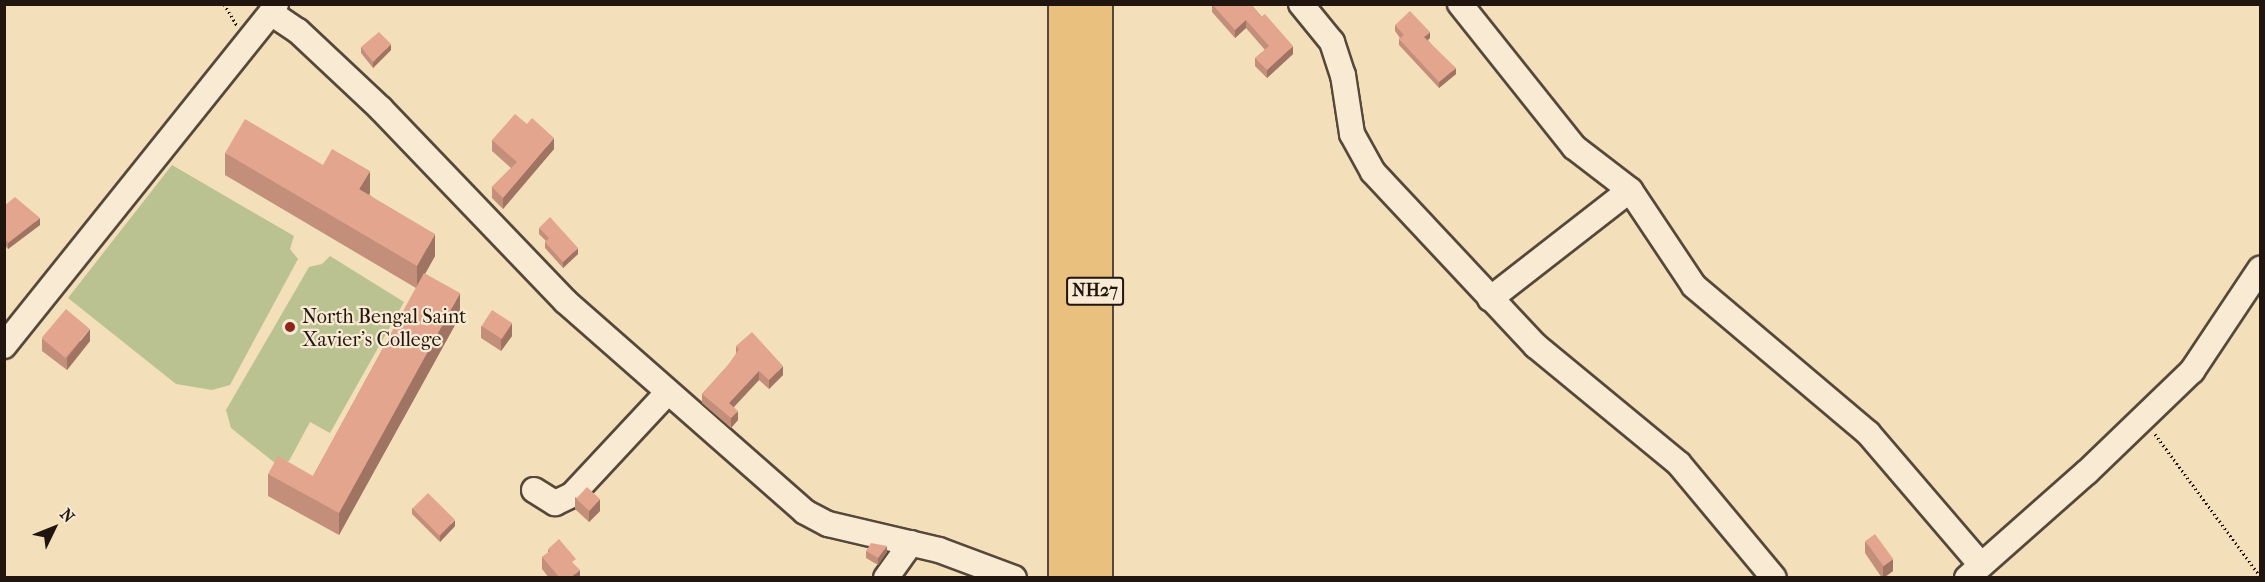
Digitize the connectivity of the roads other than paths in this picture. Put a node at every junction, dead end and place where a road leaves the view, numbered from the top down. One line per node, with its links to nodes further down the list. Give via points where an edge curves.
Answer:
1 (1065, 4): 16 (highway, NH27)
2 (1095, 4): 17 (highway, NH27)
3 (1301, 4): 8 (street, via 1332,42 1343,75 1352,134 1373,172)
4 (1460, 4): 6 (street, via 1574,147)
5 (273, 9): 9 (street); 10 (street, via 381,109 565,301)
6 (1630, 190): 8 (street); 13 (street, via 1694,286 1868,433)
7 (2260, 269): 13 (street, via 2192,371)
8 (1490, 299): 18 (street, via 1536,346 1679,464)
9 (4, 346)
10 (667, 393): 11 (street, via 572,495 555,503); 12 (street, via 805,512 858,533)
11 (534, 490)
12 (911, 543): 14 (street); 15 (street)
13 (1974, 571)
14 (886, 578)
15 (1014, 578)
16 (1065, 578)
17 (1095, 578)
18 (1774, 578)

